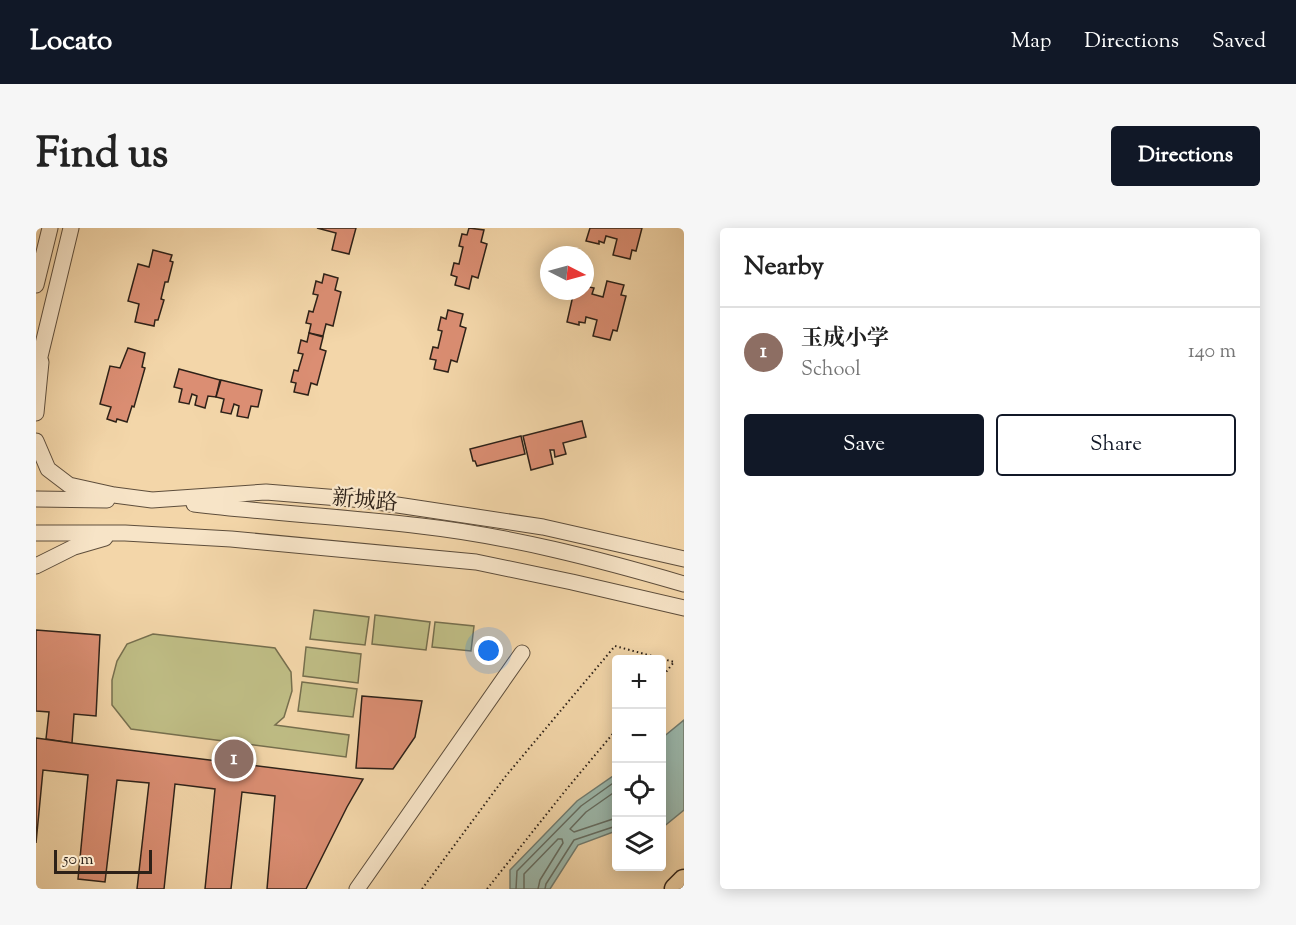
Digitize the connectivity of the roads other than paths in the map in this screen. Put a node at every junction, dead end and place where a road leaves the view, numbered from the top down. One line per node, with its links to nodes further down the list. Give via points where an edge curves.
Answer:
1 (50, 228): 3 (street)
2 (71, 228): 4 (street)
3 (36, 285)
4 (43, 345): 5 (street); 6 (street)
5 (36, 373)
6 (36, 413)
7 (36, 441): 9 (street, via 48,469 69,485)
8 (36, 499): 9 (street, 新城路)
9 (152, 500): 12 (street, via 266,492 364,500 543,527); 14 (street, 新城路, via 422,526 521,542)
10 (36, 533): 11 (street)
11 (125, 533): 13 (street, via 74,547); 15 (street, via 476,562)
12 (684, 559)
13 (36, 566)
14 (684, 584)
15 (684, 608)
16 (522, 653): 18 (street)
17 (684, 880): 19 (highway)
18 (357, 889)
19 (676, 889)

